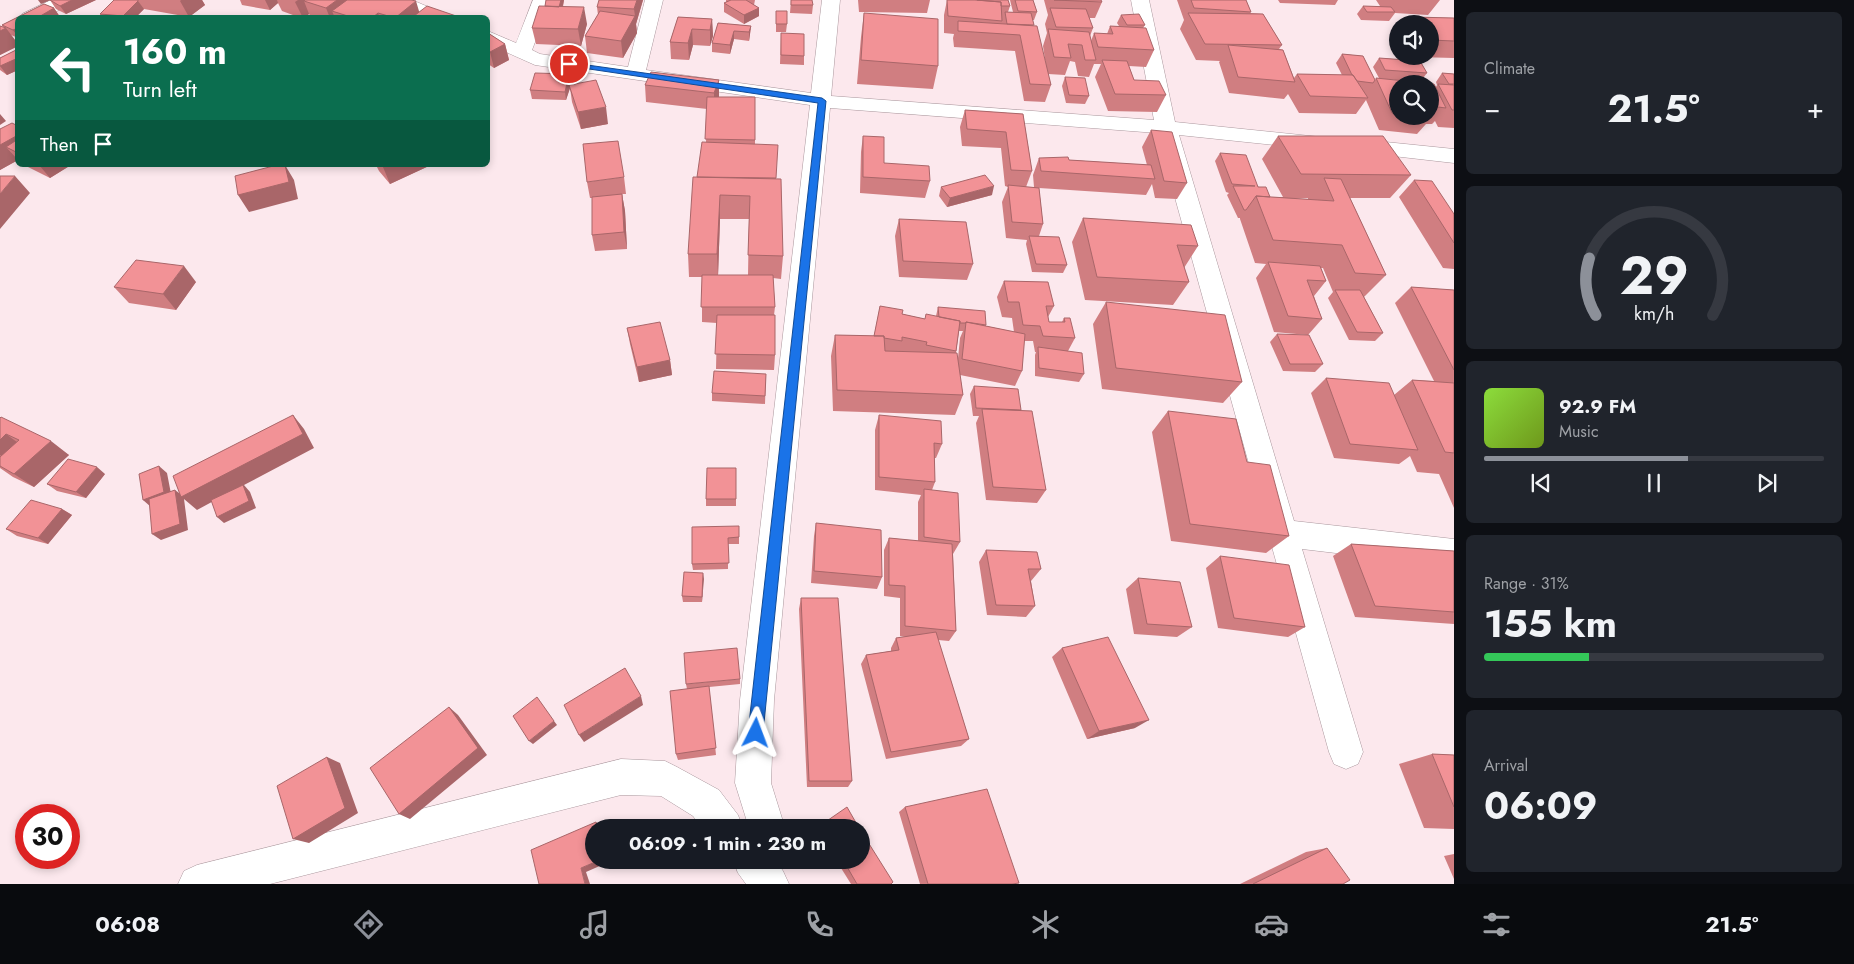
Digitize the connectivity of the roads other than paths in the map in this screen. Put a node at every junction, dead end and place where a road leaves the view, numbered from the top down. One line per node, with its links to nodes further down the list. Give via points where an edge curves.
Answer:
1 (65, 0): 7 (street)
2 (397, 0): 8 (street)
3 (542, 0): 10 (street)
4 (654, 0): 11 (street)
5 (832, 0): 12 (street)
6 (1140, 0): 13 (street)
7 (34, 15)
8 (432, 15)
9 (490, 39): 10 (street)
10 (522, 52): 11 (street, via 535,59)
11 (636, 73): 12 (street)
12 (822, 101): 13 (street); 19 (street, via 757,700 752,783)
13 (1166, 126): 14 (street); 15 (street)
14 (1454, 156)
15 (1282, 532): 16 (street); 17 (street)
16 (1454, 553)
17 (1346, 752)
18 (719, 819): 22 (street, via 706,803 665,779 621,777)
19 (764, 819)
20 (758, 869): 23 (street)
21 (781, 869): 24 (street)
22 (197, 884)
23 (770, 884)
24 (785, 884)

